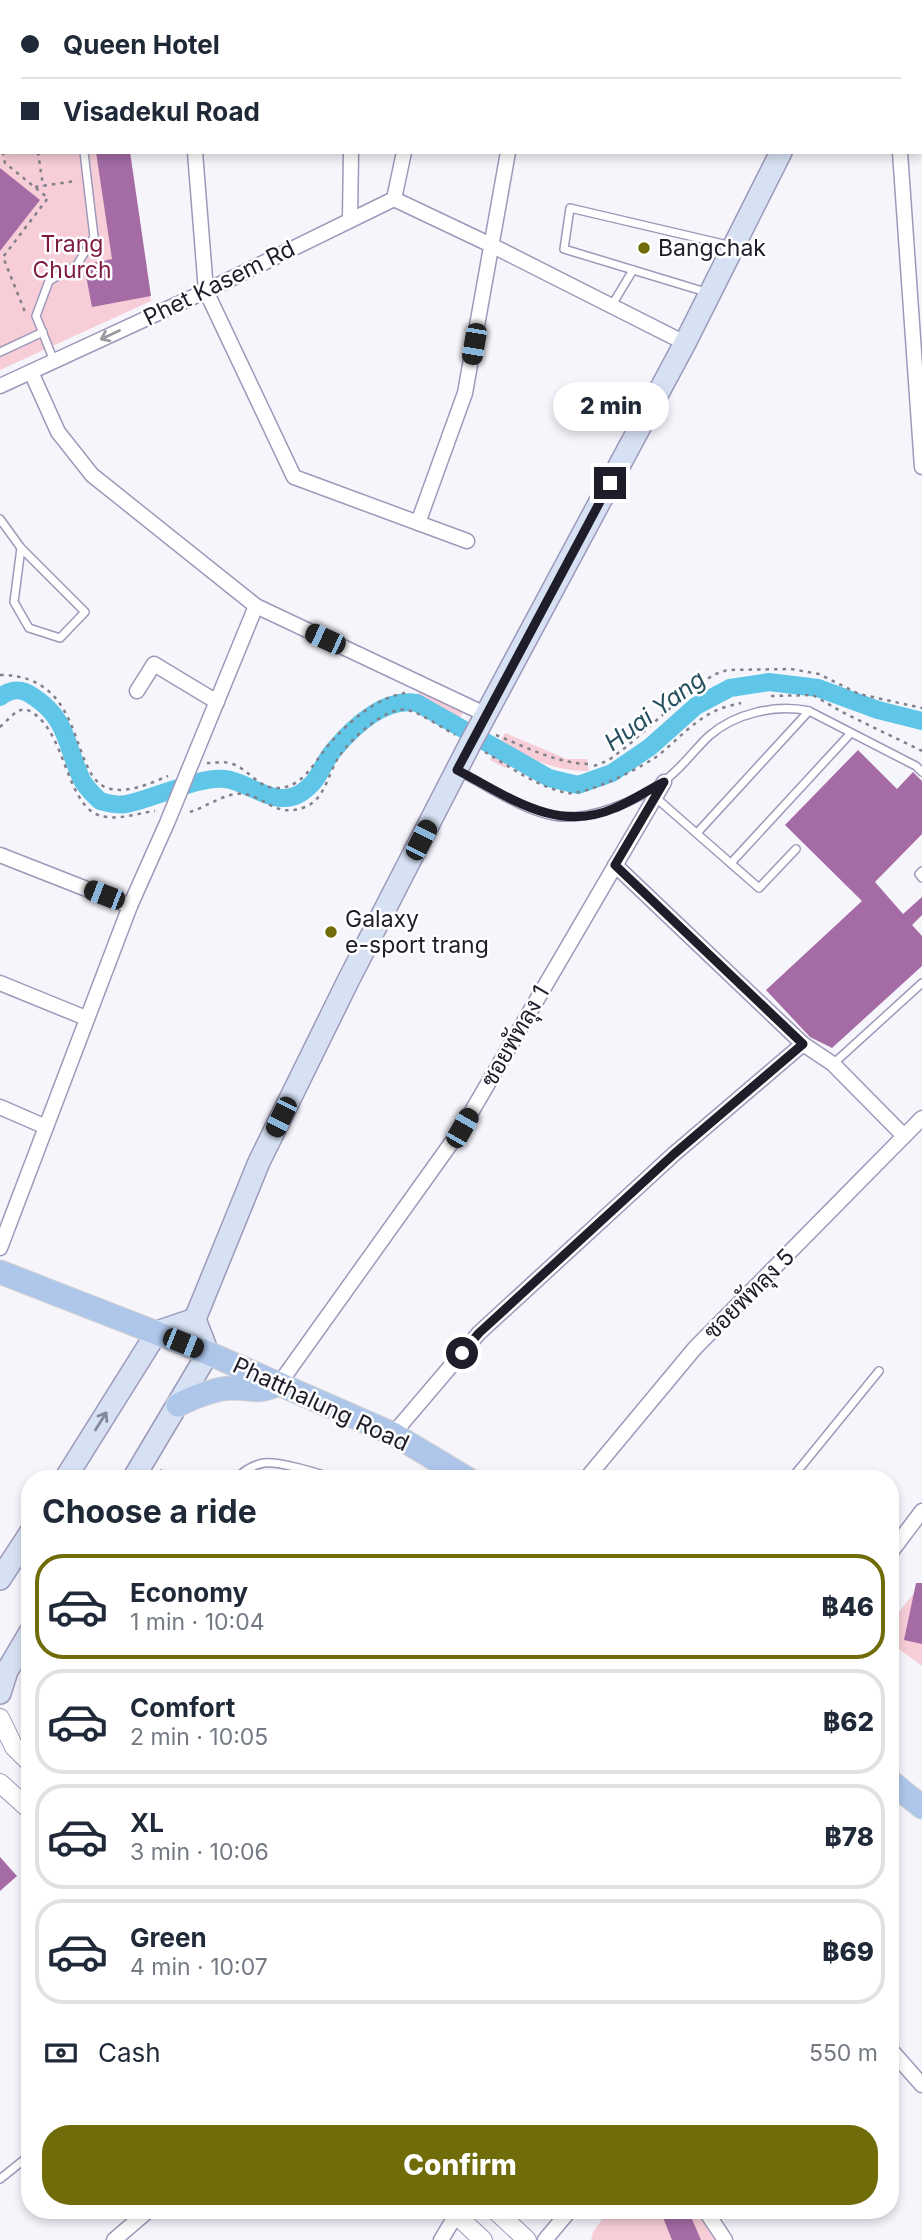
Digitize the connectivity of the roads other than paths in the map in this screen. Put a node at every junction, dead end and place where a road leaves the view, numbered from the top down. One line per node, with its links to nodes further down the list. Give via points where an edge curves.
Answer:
1 (84, 154): 16 (lane, via 94,237 77,265 49,281 36,316)
2 (195, 154): 13 (street)
3 (351, 154): 9 (street)
4 (404, 154): 8 (street)
5 (508, 154): 10 (street)
6 (780, 154): 11 (main road)
7 (900, 154): 22 (street)
8 (394, 199): 9 (street, Phet Kasem Rd); 10 (street)
9 (350, 219): 13 (street, Phet Kasem Rd)
10 (491, 244): 15 (street); 24 (street, via 465,393)
11 (733, 246): 12 (lane, via 570,208 564,249); 14 (main road)
12 (633, 270): 14 (lane); 15 (lane)
13 (206, 291): 19 (street, Phet Kasem Rd, one-way to 19); 24 (street, via 294,477)
14 (709, 293): 17 (main road)
15 (611, 305): 17 (street)
16 (39, 334): 18 (lane); 19 (lane)
17 (684, 343): 32 (main road)
18 (0, 352)
19 (54, 361): 20 (street, Phet Kasem Rd)
20 (31, 372): 21 (street, Phet Kasem Rd); 27 (street, via 58,432 92,475)
21 (0, 386)
22 (922, 467)
23 (0, 519): 26 (lane)
24 (418, 523): 25 (street)
25 (467, 541)
26 (22, 548): 26 (lane, via 85,612 60,638 29,628 14,602)
27 (256, 606): 29 (street); 32 (street)
28 (137, 691): 29 (street, via 154,664)
29 (217, 702): 43 (street)
30 (809, 711): 31 (lane); 34 (lane, via 791,707 733,720 711,734); 36 (lane)
31 (850, 733): 33 (lane); 39 (lane)
32 (471, 743): 34 (lane, via 539,813 558,817 584,817 614,808); 55 (main road, via 259,1162)
33 (922, 772)
34 (664, 782): 35 (street, ซอยพัทลุง 1)
35 (655, 797): 36 (lane); 40 (street, ซอยพัทลุง 1)
36 (697, 833): 39 (lane)
37 (796, 849): 39 (lane, via 759,888)
38 (0, 855): 43 (street)
39 (731, 863)
40 (615, 865): 47 (street); 59 (street, ซอยพัทลุง 1, via 462,1128)
41 (922, 871): 42 (lane)
42 (922, 877)
43 (130, 906): 46 (street)
44 (0, 983): 46 (street)
45 (922, 984): 48 (lane)
46 (86, 1018): 51 (street)
47 (803, 1044): 48 (street); 61 (street, via 674,1154 479,1333)
48 (833, 1063): 52 (street)
49 (0, 1107): 51 (street)
50 (922, 1118): 52 (street, ซอยพัทลุง 5)
51 (46, 1127): 53 (street)
52 (904, 1136): 67 (street, ซอยพัทลุง 5, via 695,1348)
53 (0, 1248)
54 (0, 1272): 56 (main road, Phatthalung Road)
55 (195, 1319): 56 (main road); 57 (main road)
56 (157, 1332): 57 (main road, Phatthalung Road); 62 (main road, one-way to 56)
57 (208, 1353): 59 (main road, Phatthalung Road); 60 (main road)
58 (879, 1371): 68 (lane)
59 (279, 1384): 60 (main road, via 262,1392 229,1388); 61 (main road, Phatthalung Road)
60 (178, 1405): 63 (main road)
61 (393, 1434): 66 (main road, Phatthalung Road)
62 (71, 1470)
63 (138, 1470)
64 (244, 1470): 65 (lane, via 265,1462)
65 (309, 1470)
66 (453, 1470)
67 (593, 1470)
68 (798, 1470)
69 (922, 1511): 70 (street)
70 (899, 1541)
71 (21, 1547): 72 (main road)
72 (0, 1579)
73 (21, 1647): 74 (main road)
74 (0, 1693)
75 (0, 1718): 76 (street)
76 (21, 1754)
77 (0, 1783): 81 (street)
78 (899, 1792): 80 (street)
79 (899, 1794): 82 (main road)
80 (922, 1798)
81 (21, 1802)
82 (922, 1807)
83 (899, 2059): 84 (street)
84 (922, 2085)
85 (21, 2162): 86 (lane)
86 (0, 2179)
87 (138, 2219): 93 (street)
88 (451, 2219): 94 (street)
89 (460, 2219): 95 (street)
90 (505, 2219): 96 (street)
91 (562, 2219): 97 (street)
92 (711, 2219): 98 (street)
93 (114, 2240)
94 (440, 2240)
95 (483, 2240)
96 (527, 2240)
97 (545, 2240)
98 (725, 2240)

